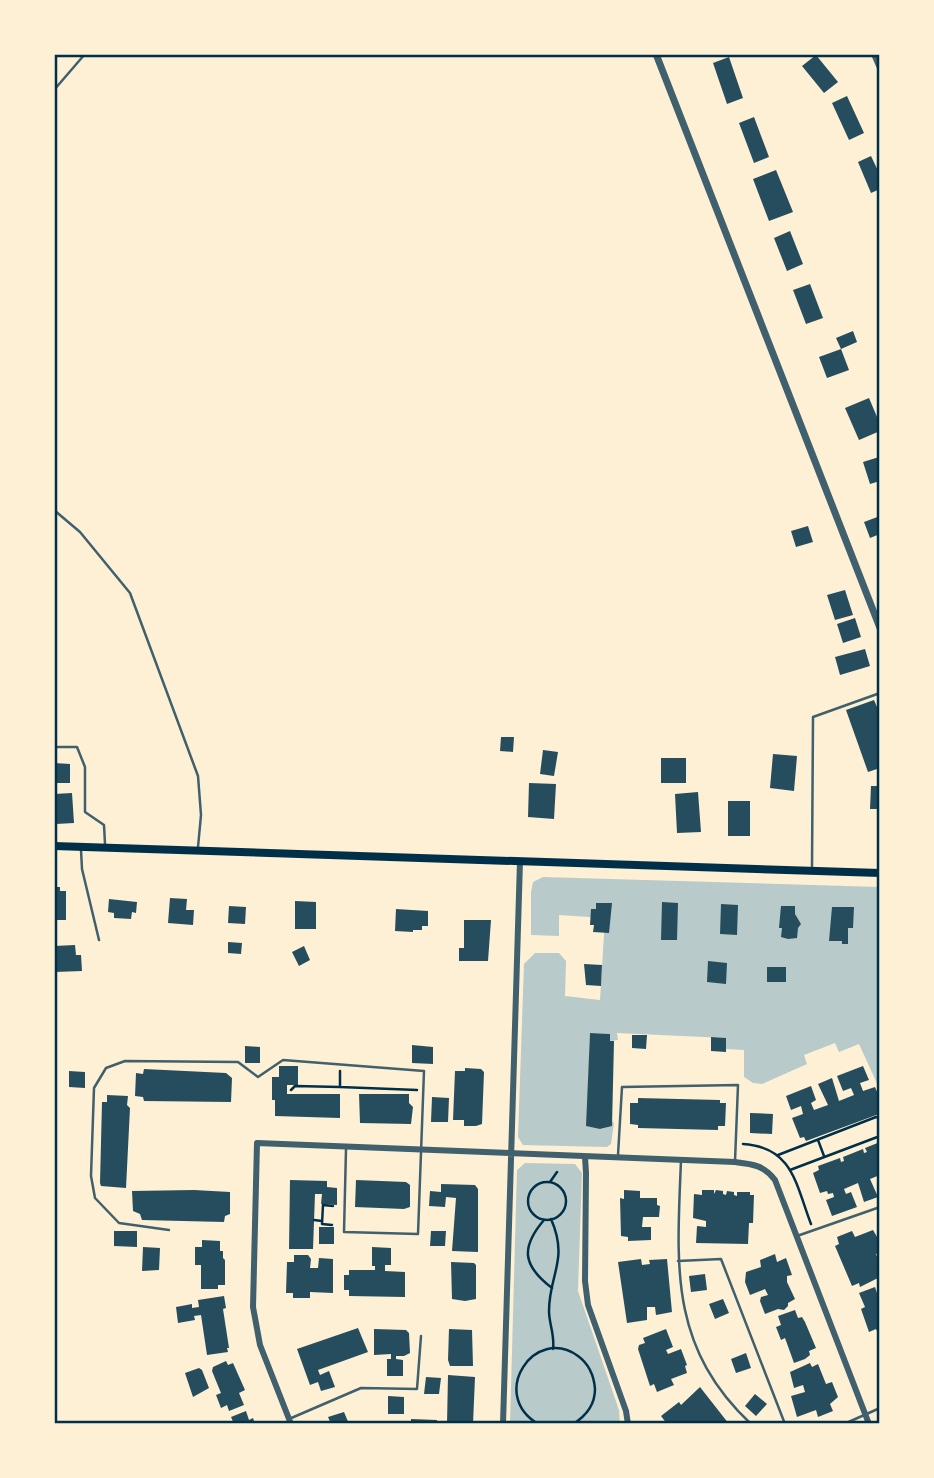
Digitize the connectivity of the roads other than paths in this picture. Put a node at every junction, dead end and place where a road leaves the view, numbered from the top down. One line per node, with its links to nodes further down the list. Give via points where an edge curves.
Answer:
1 (85, 54): 5 (lane)
2 (656, 54): 7 (street)
3 (874, 54): 4 (street)
4 (880, 68)
5 (54, 90)
6 (54, 510): 13 (lane, via 80,532 130,593 198,776)
7 (880, 628)
8 (880, 692): 15 (lane, via 813,717)
9 (54, 747): 12 (lane, via 77,747 85,767 85,812 104,825)
10 (54, 846): 11 (main road)
11 (81, 847): 12 (main road); 17 (lane)
12 (105, 847): 13 (main road)
13 (198, 850): 14 (main road)
14 (520, 861): 15 (main road); 20 (street)
15 (811, 871): 16 (main road)
16 (880, 873)
17 (99, 940)
18 (346, 1147): 19 (street); 19 (lane, via 344,1231 418,1234); 32 (street, via 257,1143 253,1307 260,1345)
19 (420, 1150): 20 (street); 26 (lane, via 424,1071 283,1060 258,1077 238,1062 125,1061 106,1068 94,1088 91,1177 95,1198 119,1223)
20 (510, 1153): 21 (street); 33 (street)
21 (585, 1157): 22 (street); 34 (street, via 588,1305)
22 (617, 1158): 23 (street); 24 (lane, via 622,1087 738,1085)
23 (681, 1160): 24 (street); 28 (lane)
24 (735, 1162): 27 (street, via 759,1165 769,1172)
25 (880, 1207): 27 (lane)
26 (169, 1230)
27 (796, 1236): 31 (street)
28 (677, 1261): 35 (lane, via 684,1309 701,1359 719,1389); 36 (lane, via 721,1259)
29 (421, 1336): 32 (lane, via 417,1389 361,1388)
30 (880, 1408): 31 (lane)
31 (865, 1416): 37 (lane); 38 (street)
32 (290, 1421)
33 (503, 1424)
34 (628, 1424)
35 (751, 1424)
36 (785, 1424)
37 (844, 1424)
38 (869, 1424)

